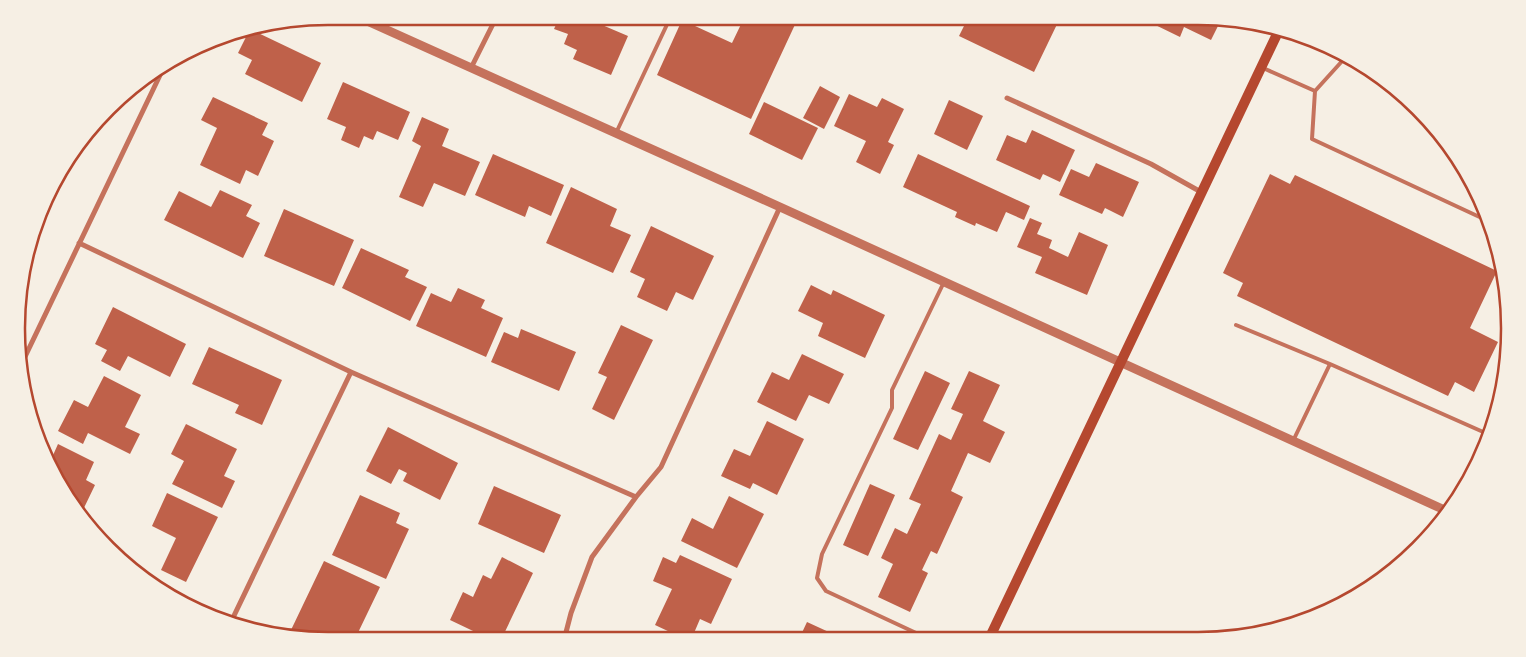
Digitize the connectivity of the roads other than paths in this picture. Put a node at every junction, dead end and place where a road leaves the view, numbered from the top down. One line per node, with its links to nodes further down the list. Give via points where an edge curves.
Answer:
1 (376, 25): 7 (street)
2 (492, 25): 7 (street)
3 (667, 25): 11 (lane)
4 (1276, 35): 6 (main road)
5 (1342, 62): 9 (lane)
6 (1261, 67): 9 (lane); 12 (main road)
7 (471, 68): 11 (street)
8 (159, 76): 15 (street)
9 (1315, 91): 14 (lane, via 1312,139)
10 (1007, 98): 12 (street, via 1151,164)
11 (616, 133): 13 (street)
12 (1201, 192): 19 (main road)
13 (780, 207): 16 (street); 24 (street, via 661,467)
14 (1480, 217)
15 (79, 243): 18 (street); 21 (street)
16 (944, 282): 19 (street); 28 (lane, via 892,390 892,408 822,554 817,578 826,591)
17 (1236, 325): 20 (lane)
18 (27, 353)
19 (1120, 361): 23 (street); 29 (main road)
20 (1330, 364): 22 (lane); 23 (lane)
21 (351, 372): 24 (street); 26 (street)
22 (1483, 432)
23 (1293, 441): 25 (street)
24 (636, 497): 27 (street, via 592,557)
25 (1441, 509)
26 (233, 617)
27 (566, 632)
28 (914, 632)
29 (992, 632)

